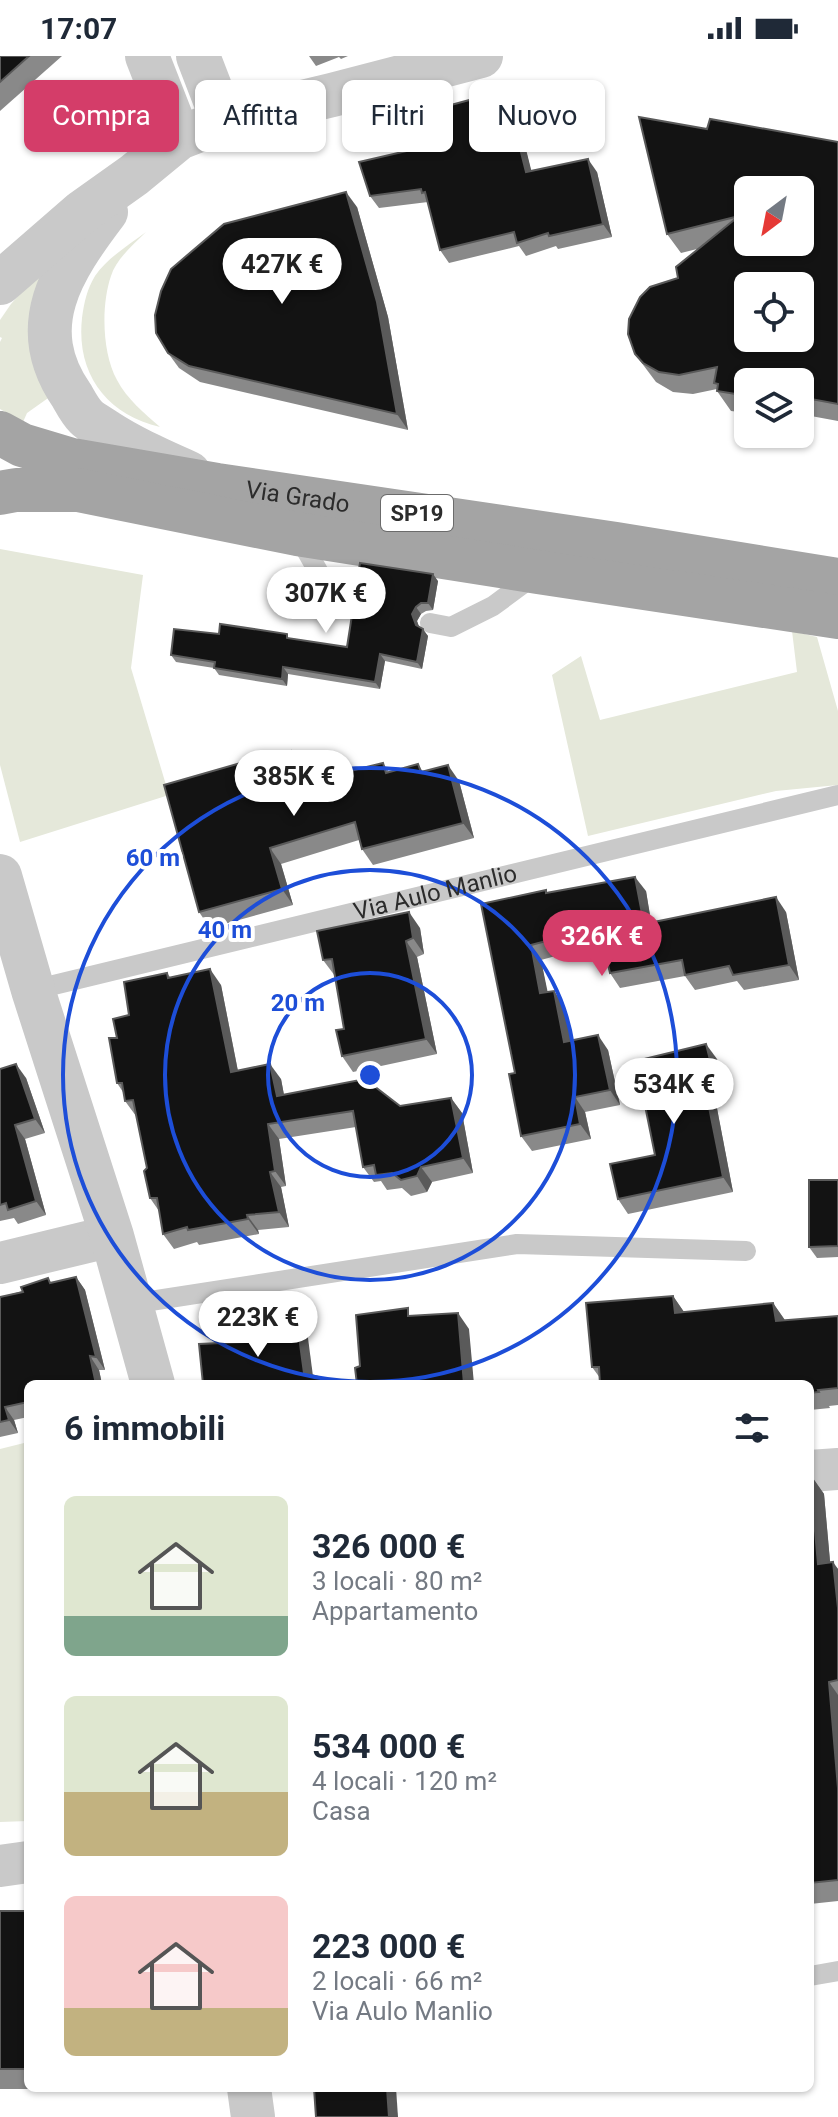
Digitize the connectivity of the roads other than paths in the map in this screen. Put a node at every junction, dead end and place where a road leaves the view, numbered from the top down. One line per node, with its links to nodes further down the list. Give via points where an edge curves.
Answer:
1 (147, 56): 4 (street)
2 (198, 56): 5 (street)
3 (481, 56): 6 (street)
4 (156, 80)
5 (207, 80)
6 (326, 97)
7 (195, 132): 8 (street)
8 (179, 138)
9 (162, 152): 10 (street)
10 (134, 175): 11 (street); 13 (street, via 81,245 57,288 50,324 52,357 87,418 130,447)
11 (5, 276)
12 (0, 433): 13 (main road, Via Grado / SP19, via 72,460)
13 (217, 485): 17 (main road, Via Grado / SP19)
14 (0, 493): 15 (main road, Via Grado / SP19, via 78,490 135,509)
15 (297, 534): 16 (main road, Via Grado / SP19); 18 (lane, via 323,580 346,607)
16 (538, 572): 19 (main road, Via Grado / SP19); 20 (lane, via 493,606 451,627)
17 (838, 580)
18 (359, 609)
19 (838, 617)
20 (430, 623)
21 (838, 795): 23 (lane, Via Aulo Manlio)
22 (0, 876): 23 (street)
23 (33, 990): 24 (street)
24 (112, 1236): 26 (street); 27 (street)
25 (746, 1251): 27 (lane, via 517,1244)
26 (0, 1263)
27 (131, 1304): 28 (street)
28 (152, 1380)
29 (838, 1469): 30 (street)
30 (814, 1471)
31 (24, 1863): 32 (street)
32 (0, 1866)
33 (838, 1971): 34 (lane)
34 (814, 1975)
35 (250, 2092): 36 (street)
36 (253, 2117)

